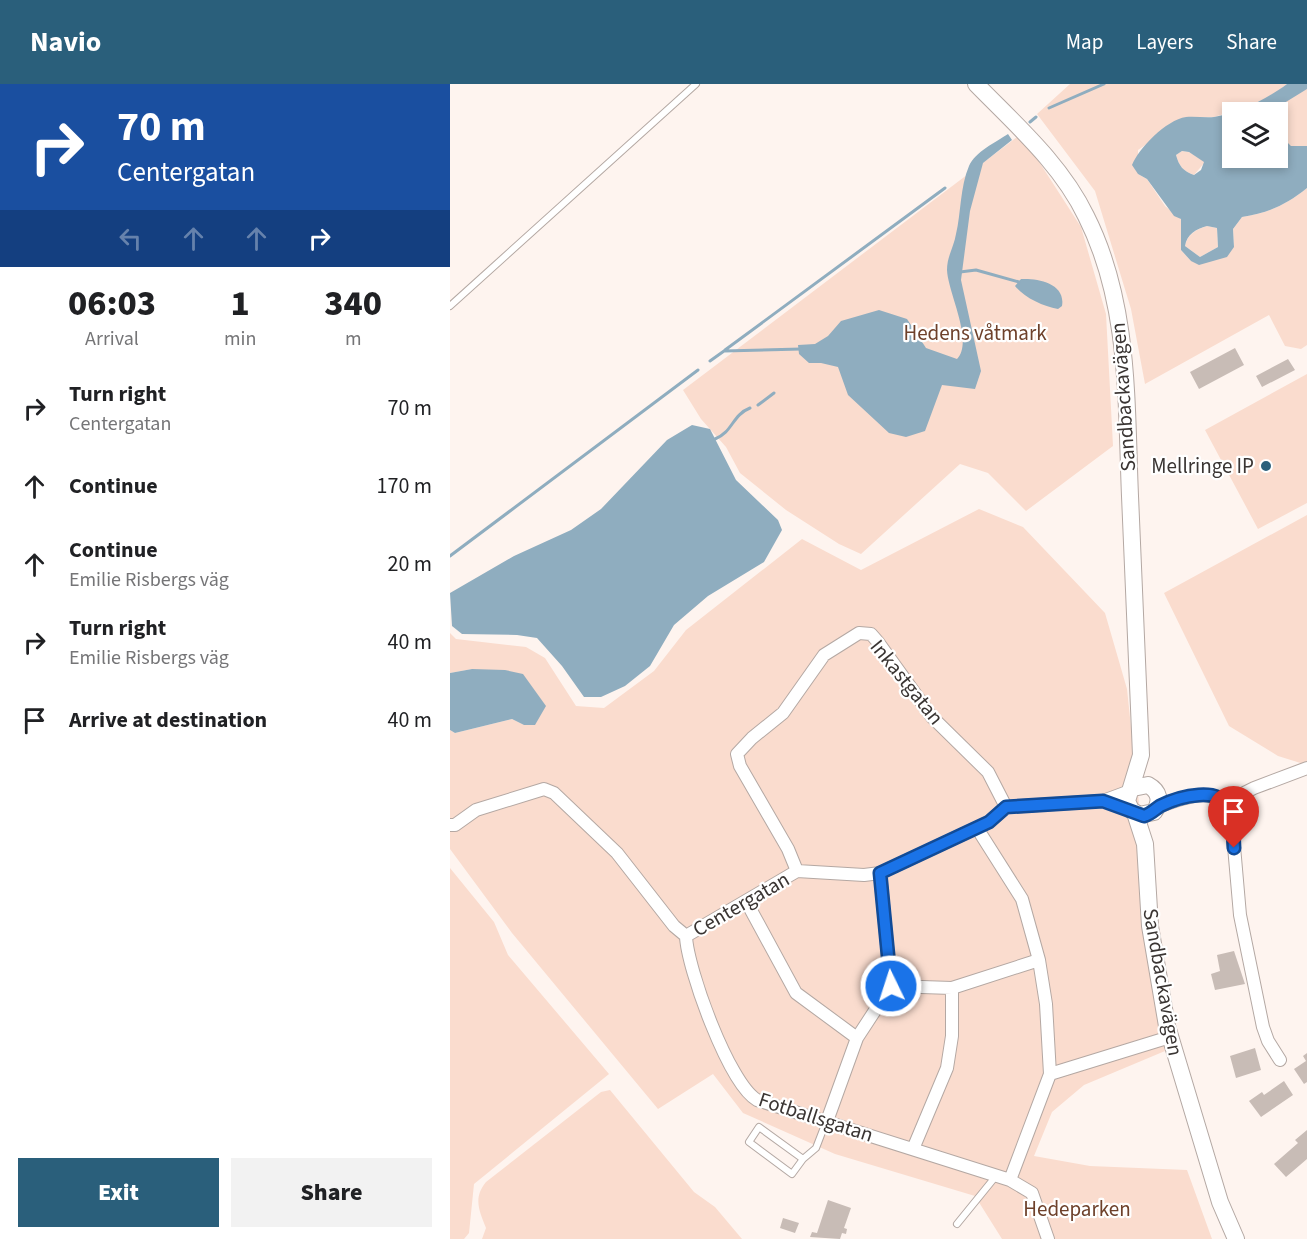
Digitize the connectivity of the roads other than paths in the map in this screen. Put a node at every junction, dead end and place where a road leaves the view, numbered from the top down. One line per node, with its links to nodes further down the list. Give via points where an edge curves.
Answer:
1 (696, 84): 3 (lane)
2 (976, 84): 4 (street, Sandbackavägen, via 1039,149 1075,194 1100,245 1112,285 1123,358)
3 (450, 306)
4 (1141, 755): 6 (street, Sandbackavägen); 7 (street, Sandbackavägen)
5 (1307, 768): 9 (street)
6 (1132, 789): 7 (street, via 1143,784); 8 (street); 11 (street, via 1128,801)
7 (1155, 799): 9 (street, via 1214,795); 11 (street, via 1144,816); 14 (street, Sandbackavägen)
8 (1103, 801): 10 (street); 11 (street)
9 (1226, 802): 24 (street, via 1231,812 1240,915 1263,1027)
10 (1006, 807): 13 (street, Centergatan); 15 (street, Inkastgatan, via 988,772 932,717 871,634 859,633 824,655 783,713 737,754)
11 (1133, 812): 14 (street, Sandbackavägen)
12 (450, 825): 18 (street, via 476,810 544,789 554,793 617,853)
13 (977, 828): 16 (street, Centergatan); 19 (street, via 1022,899)
14 (1145, 844): 22 (street, Sandbackavägen, via 1153,946)
15 (797, 871): 16 (street, Centergatan); 17 (street, Centergatan)
16 (880, 873): 20 (street)
17 (746, 901): 18 (street, Centergatan); 23 (street, via 796,993)
18 (686, 936): 26 (street, Fotballsgatan, via 686,949 706,1011 748,1095)
19 (1039, 960): 21 (street); 25 (street)
20 (891, 986): 21 (street); 23 (street)
21 (952, 988): 27 (street, via 946,1068)
22 (1170, 1037): 25 (street); 33 (street, Sandbackavägen, via 1220,1202)
23 (857, 1038): 26 (street)
24 (1281, 1060)
25 (1050, 1074): 30 (street)
26 (826, 1121): 27 (street, Fotballsgatan); 28 (lane, via 816,1148)
27 (913, 1149): 29 (street, Fotballsgatan)
28 (803, 1159): 28 (lane, via 759,1127 749,1142 792,1174)
29 (996, 1176): 30 (street, Fotballsgatan); 31 (lane)
30 (1010, 1180): 32 (street, via 1032,1193)
31 (957, 1224)
32 (1048, 1239)
33 (1236, 1239)

